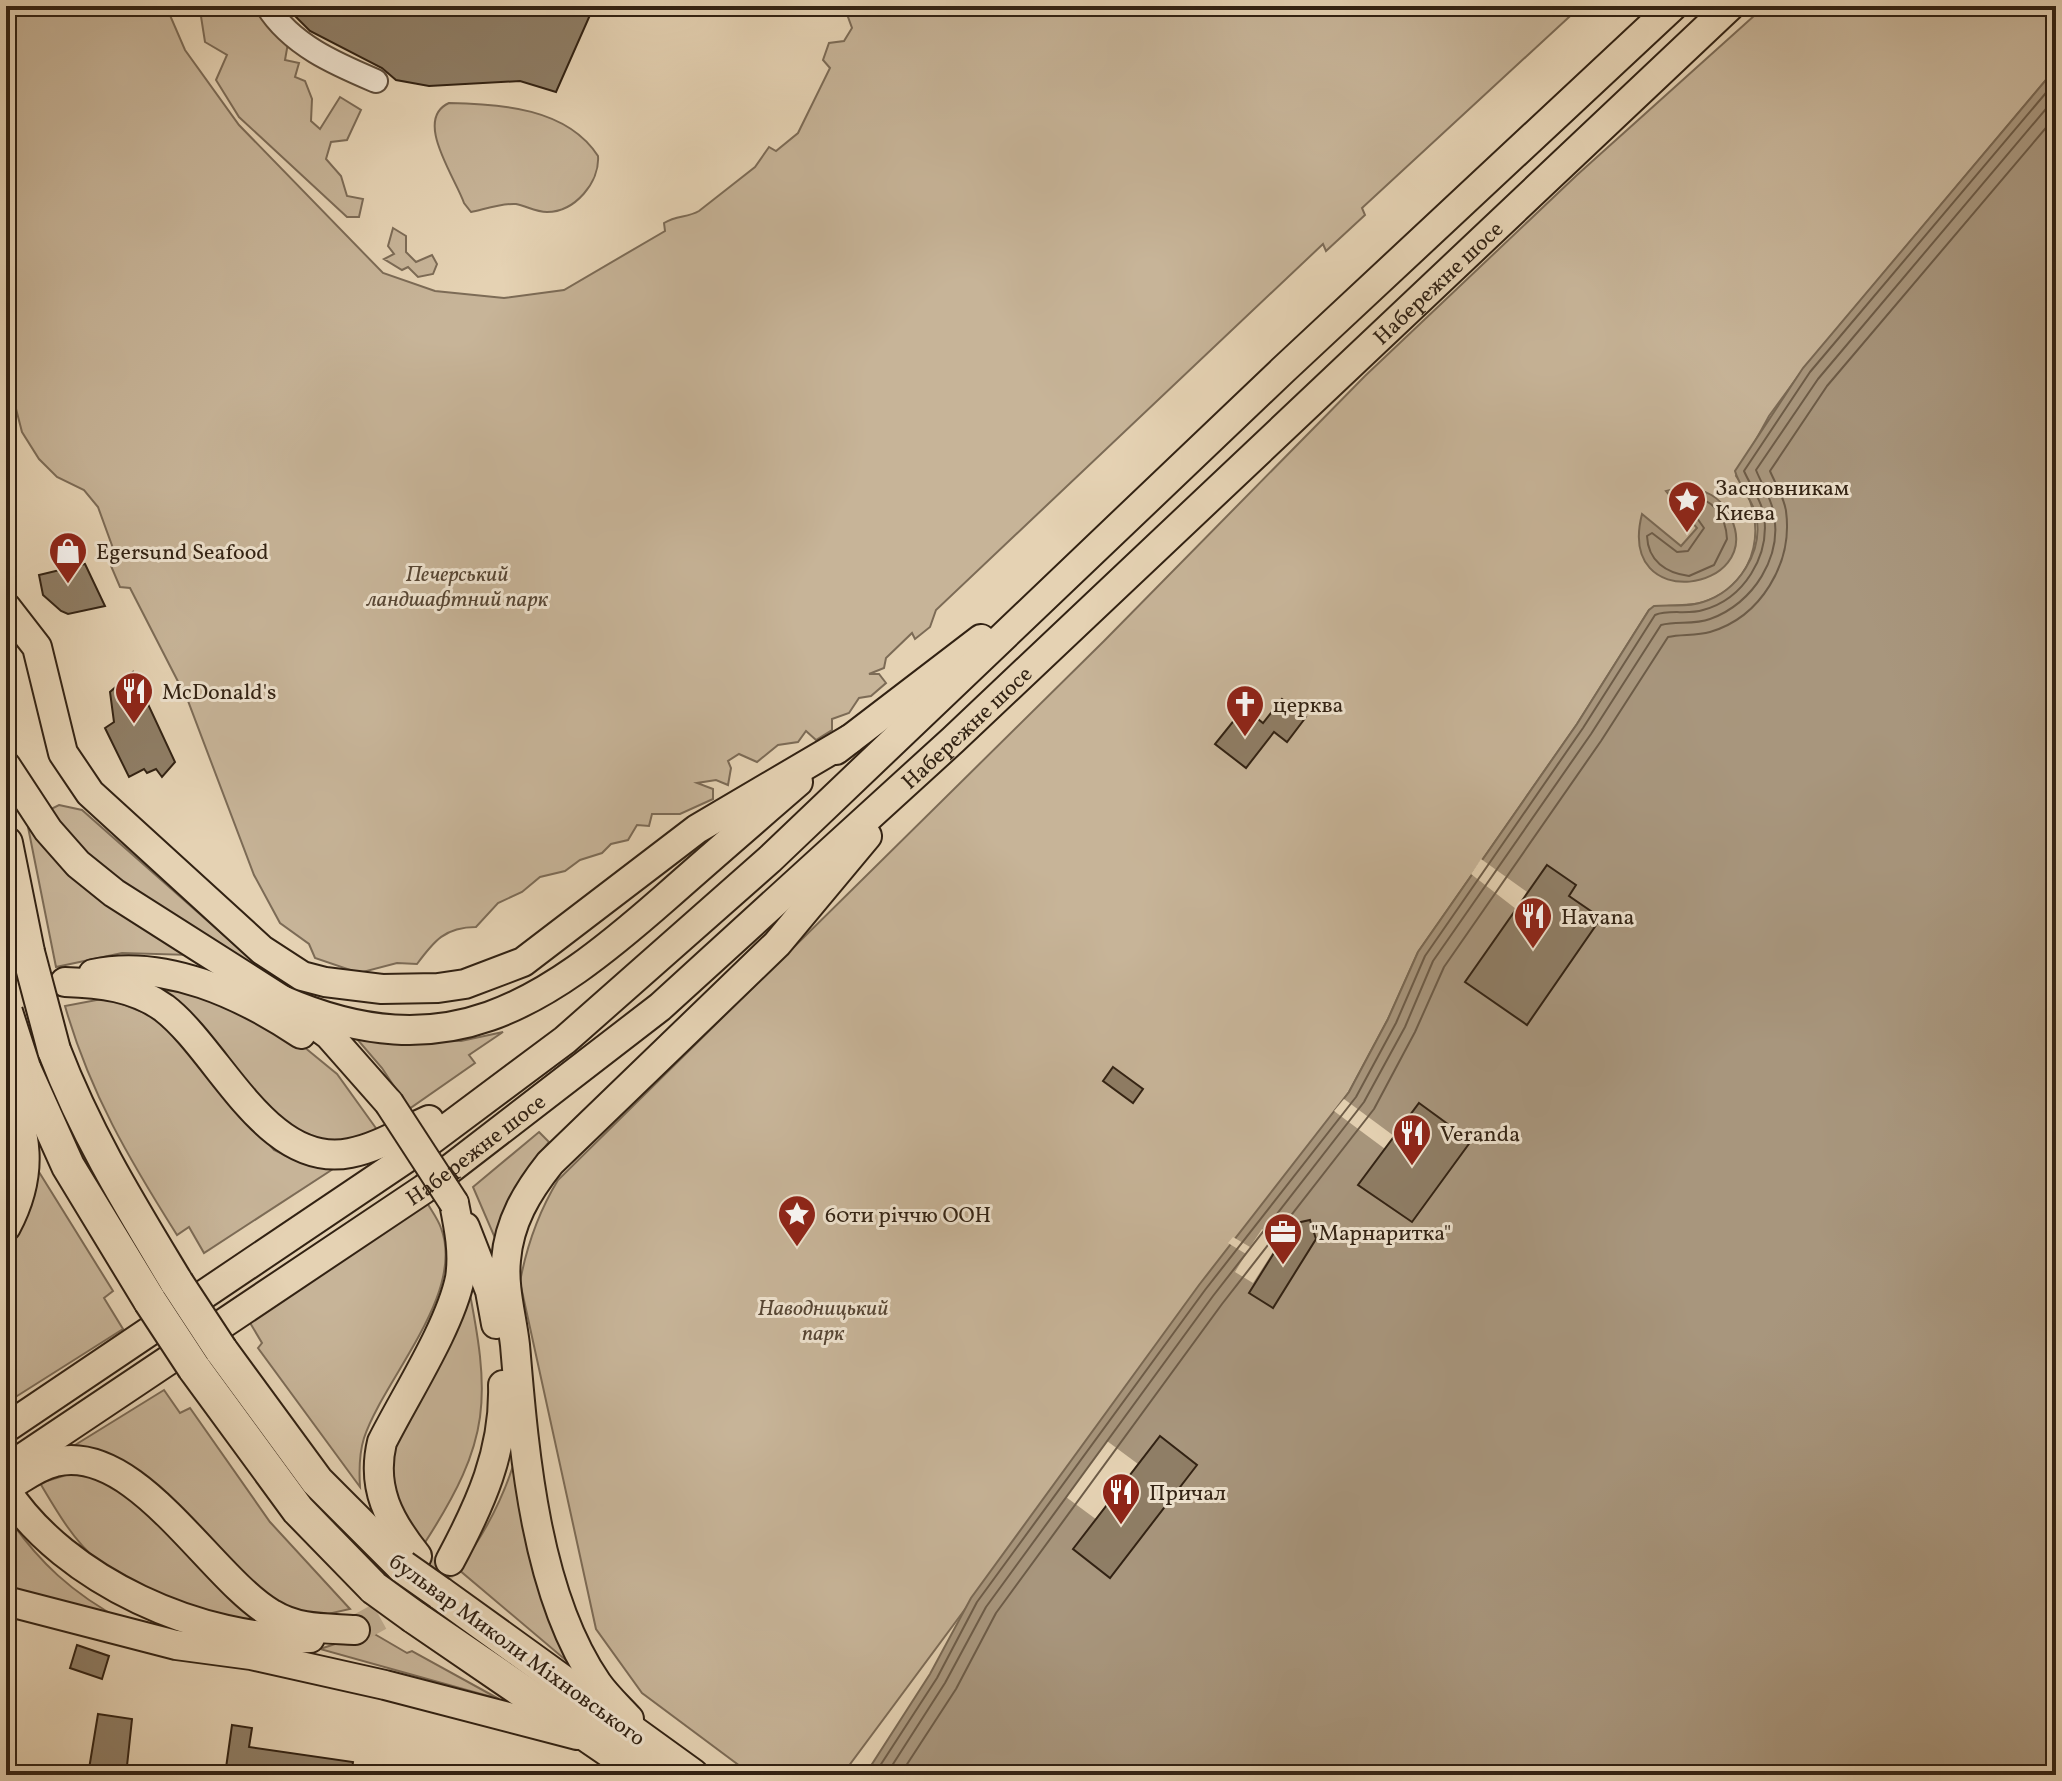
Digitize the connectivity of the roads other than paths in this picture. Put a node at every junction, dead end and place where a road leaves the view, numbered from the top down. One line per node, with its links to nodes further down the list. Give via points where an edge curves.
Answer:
1 (267, 6): 4 (street, via 295,38)
2 (1673, 6): 5 (main road, Набережне шосе)
3 (1730, 6): 8 (main road, Набережне шосе)
4 (376, 81)
5 (1054, 587): 7 (main road); 14 (main road, Набережне шосе, via 770,859 565,1040)
6 (6, 607): 7 (main road, via 37,647 72,772 262,950 302,976 325,982 438,988 465,984 523,962 697,829)
7 (850, 739): 11 (main road, via 608,948 574,974 505,1012 435,1029 394,1030 337,1020)
8 (939, 753): 18 (main road, via 777,944 550,1163 524,1195 505,1261); 20 (main road, Набережне шосе, via 697,975 586,1068 424,1189)
9 (6, 766): 11 (main road, via 48,830 78,864 114,893)
10 (6, 843): 23 (highway, бульвар Миколи Міхновського, bridge, via 54,1050 99,1153 221,1350 317,1481 344,1512)
11 (282, 1000): 15 (main road, via 329,1035)
12 (6, 1012): 13 (highway, бульвар Миколи Міхновського, bridge)
13 (12, 1072): 17 (main road, via 25,1160 23,1188); 27 (highway, бульвар Миколи Міхновського, bridge, via 150,1301 298,1510 374,1588)
14 (500, 1089): 15 (main road, via 367,1148 325,1153 299,1146 262,1120 164,1008 122,988 65,982 125,970 173,975 238,998 338,1058); 19 (main road, Набережне шосе, via 411,1155)
15 (389, 1103): 16 (main road, bridge)
16 (454, 1203): 23 (main road, via 461,1239 460,1278 378,1459 381,1498); 24 (main road, via 490,1291 500,1345 503,1428 479,1508)
17 (6, 1227)
18 (520, 1400): 24 (main road, via 511,1455 494,1500); 28 (main road, via 541,1536 559,1608 598,1685)
19 (6, 1428)
20 (6, 1469)
21 (11, 1497): 22 (main road); 22 (main road, via 56,1461 82,1461 113,1471 153,1500 247,1596 272,1614 307,1628 355,1630 283,1638 191,1620 92,1574)
22 (49, 1539): 26 (main road, via 95,1593 142,1618)
23 (410, 1561): 24 (highway, бульвар Миколи Міхновського, bridge)
24 (446, 1580): 28 (highway, бульвар Миколи Міхновського, via 501,1638)
25 (6, 1601): 26 (main road, via 176,1645)
26 (251, 1655): 27 (main road)
27 (593, 1740): 28 (highway, бульвар Миколи Міхновського)
28 (652, 1764): 29 (highway, бульвар Миколи Міхновського)
29 (692, 1775)

